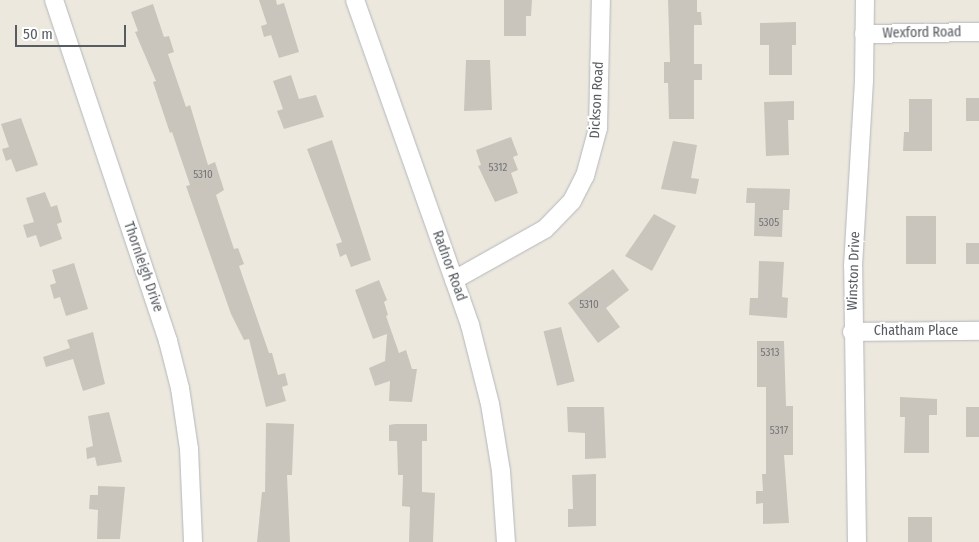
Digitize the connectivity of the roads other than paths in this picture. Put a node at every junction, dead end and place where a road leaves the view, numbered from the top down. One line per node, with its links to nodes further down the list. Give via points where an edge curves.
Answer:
1 (54, 0): 10 (street, Thornleigh Drive, via 168,341 180,388 189,449)
2 (354, 0): 7 (street, Radnor Road)
3 (601, 0): 7 (street, Dickson Road, via 598,128 585,176 572,201 545,229)
4 (864, 0): 6 (street, Winston Drive)
5 (979, 32): 6 (street, Wexford Road)
6 (864, 34): 9 (street, Winston Drive)
7 (454, 280): 11 (street, Radnor Road, via 470,325 490,404 501,471)
8 (979, 331): 9 (street, Chatham Place)
9 (852, 332): 12 (street, Winston Drive)
10 (194, 542)
11 (506, 542)
12 (857, 542)

